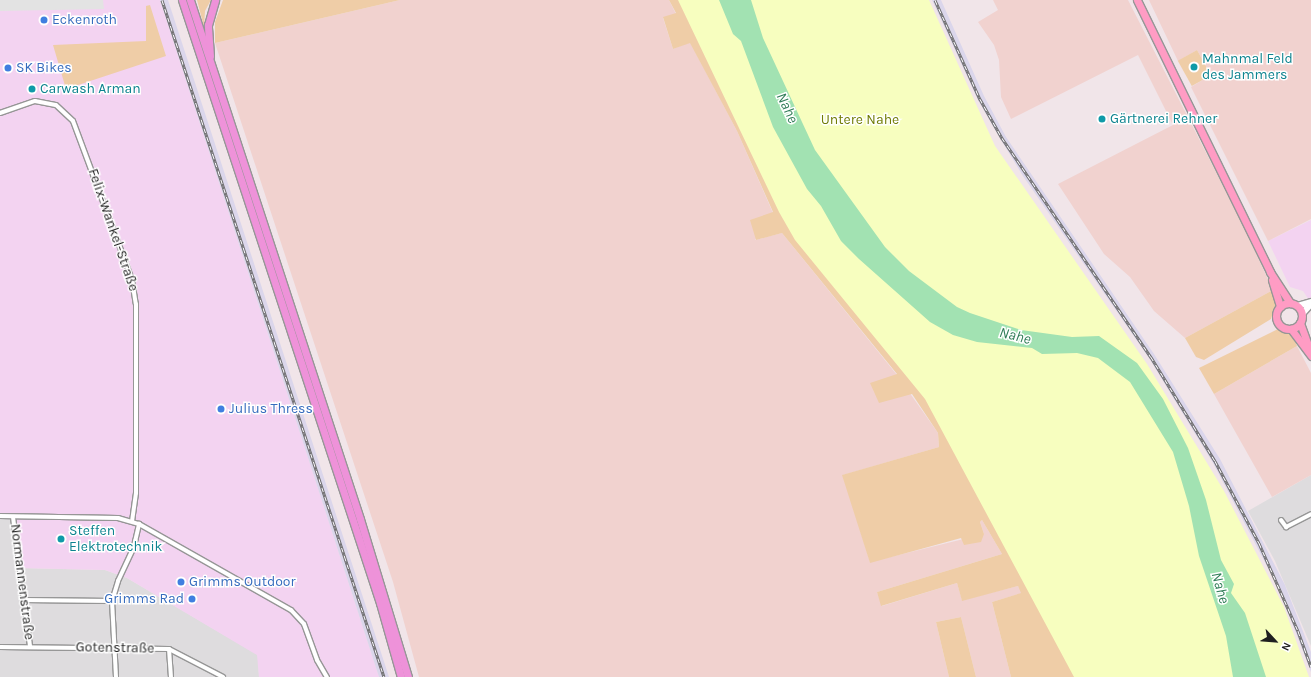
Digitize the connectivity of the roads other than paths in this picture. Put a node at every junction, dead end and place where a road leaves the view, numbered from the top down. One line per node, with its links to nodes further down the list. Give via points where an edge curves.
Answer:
1 (182, 0): 33 (highway, via 380,603)
2 (190, 0): 5 (highway)
3 (215, 0): 5 (highway, via 208,25)
4 (1137, 0): 7 (main road)
5 (210, 64): 34 (highway, via 362,526)
6 (0, 113): 21 (street, Felix-Wankel-Straße, via 35,101 56,105 66,111 78,129 132,280 136,304 136,494)
7 (1270, 272): 8 (main road); 11 (main road)
8 (1290, 303): 10 (main road); 11 (main road)
9 (1311, 303): 10 (street); 12 (street)
10 (1298, 306): 12 (main road)
11 (1280, 307): 14 (main road, via 1278,322)
12 (1302, 314): 13 (main road)
13 (1300, 323): 14 (main road); 15 (main road)
14 (1291, 328): 16 (main road)
15 (1311, 352)
16 (1311, 356)
17 (1311, 514): 20 (street, via 1286,527)
18 (0, 516): 19 (street)
19 (13, 516): 21 (street, via 118,518); 23 (street, Normannenstraße)
20 (1281, 520)
21 (132, 521): 22 (street)
22 (139, 524): 24 (street, via 134,546); 32 (street, via 291,610 304,624 317,660)
23 (23, 600): 24 (street); 26 (street, Normannenstraße)
24 (112, 601): 27 (street)
25 (0, 647): 26 (street, Gotenstraße)
26 (30, 647): 27 (street, Gotenstraße)
27 (114, 647): 28 (street, Gotenstraße); 29 (street)
28 (169, 648): 30 (street); 31 (street, Gotenstraße)
29 (116, 677)
30 (171, 677)
31 (224, 677)
32 (327, 677)
33 (401, 677)
34 (408, 677)

